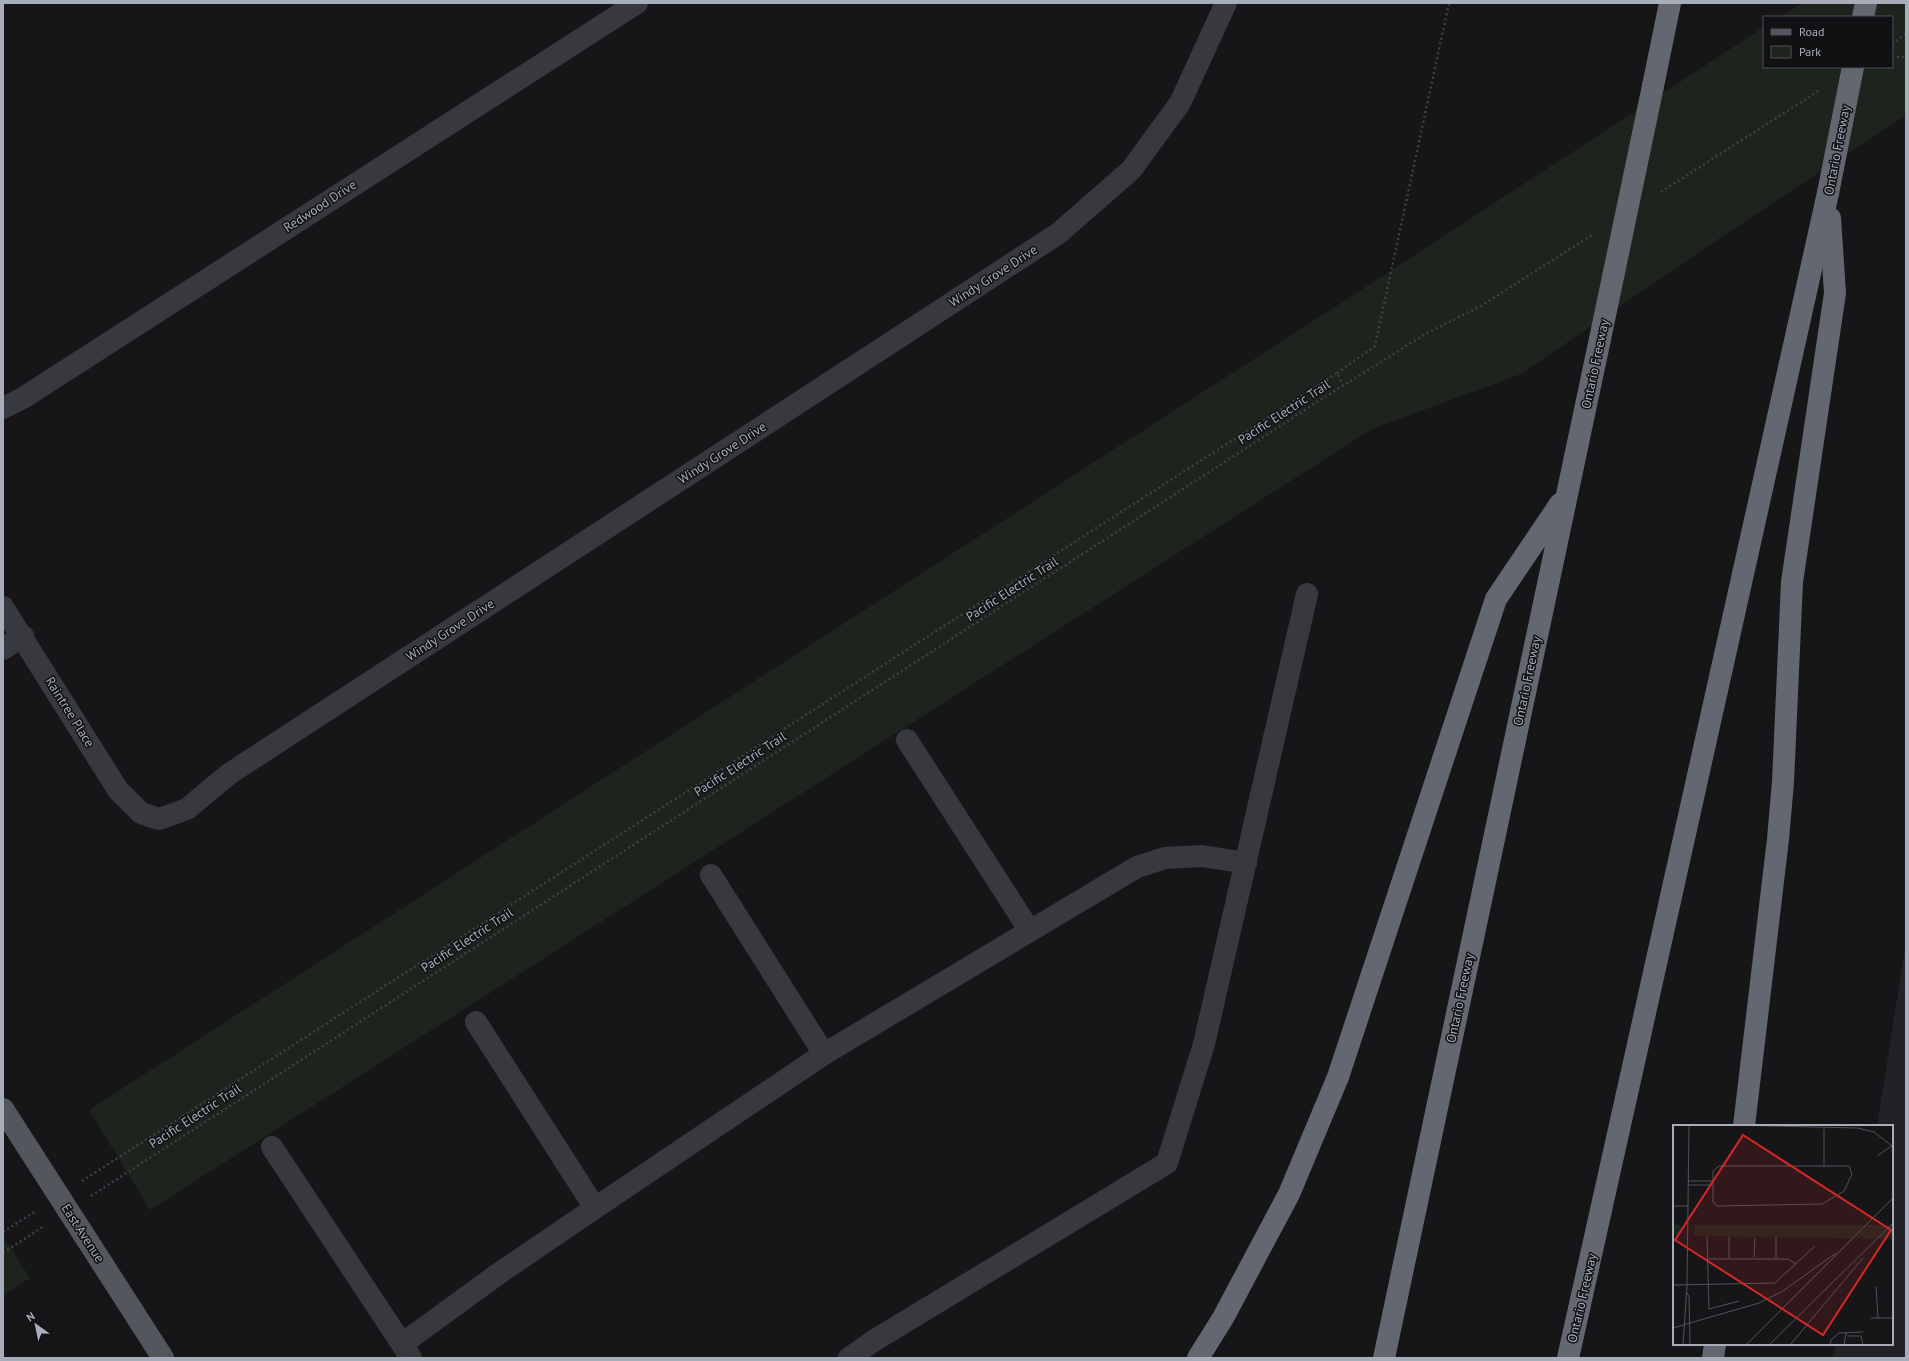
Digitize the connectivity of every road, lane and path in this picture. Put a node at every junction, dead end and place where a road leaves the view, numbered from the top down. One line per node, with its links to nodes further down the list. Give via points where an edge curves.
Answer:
1 (637, 3): 14 (street, Redwood Drive, via 23,398)
2 (1226, 3): 21 (street, Windy Grove Drive, via 1180,103 1131,170 1059,233 229,774 187,809 159,819)
3 (1449, 3): 13 (path, via 1375,346)
4 (1670, 3): 15 (highway, Ontario Freeway, bridge)
5 (1866, 3): 6 (highway)
6 (1863, 16)
7 (1906, 34): 8 (path)
8 (1893, 43)
9 (1906, 57): 10 (path)
10 (1893, 58)
11 (1854, 68): 12 (highway, Ontario Freeway, bridge)
12 (1828, 193): 28 (highway, via 1835,293 1792,582 1778,839); 43 (highway, Ontario Freeway)
13 (1337, 373): 30 (path, Pacific Electric Trail); 31 (path, Pacific Electric Trail, via 1343,385)
14 (3, 408)
15 (1566, 495): 41 (highway, via 1496,599 1338,1077 1289,1194 1223,1318); 42 (highway, Ontario Freeway)
16 (1307, 594): 22 (street)
17 (3, 608): 18 (street, Raintree Place)
18 (23, 636): 19 (street); 21 (street, Raintree Place, via 118,790)
19 (3, 649)
20 (907, 740): 24 (street)
21 (141, 813)
22 (1246, 863): 24 (street, via 1202,856 1165,858 1137,867); 40 (street, via 1204,1044 1167,1163)
23 (711, 874): 26 (street)
24 (1030, 931): 26 (street)
25 (476, 1022): 32 (street)
26 (824, 1054): 32 (street)
27 (3, 1109): 39 (main road, East Avenue)
28 (1744, 1125)
29 (272, 1147): 38 (street)
30 (112, 1162)
31 (121, 1176)
32 (595, 1208): 38 (street, via 498,1274)
33 (7, 1230): 34 (path)
34 (3, 1232)
35 (14, 1246): 36 (path)
36 (3, 1253)
37 (1715, 1345): 44 (highway)
38 (406, 1351)
39 (163, 1358)
40 (849, 1358)
41 (1198, 1358)
42 (1384, 1358)
43 (1568, 1358)
44 (1713, 1358)

